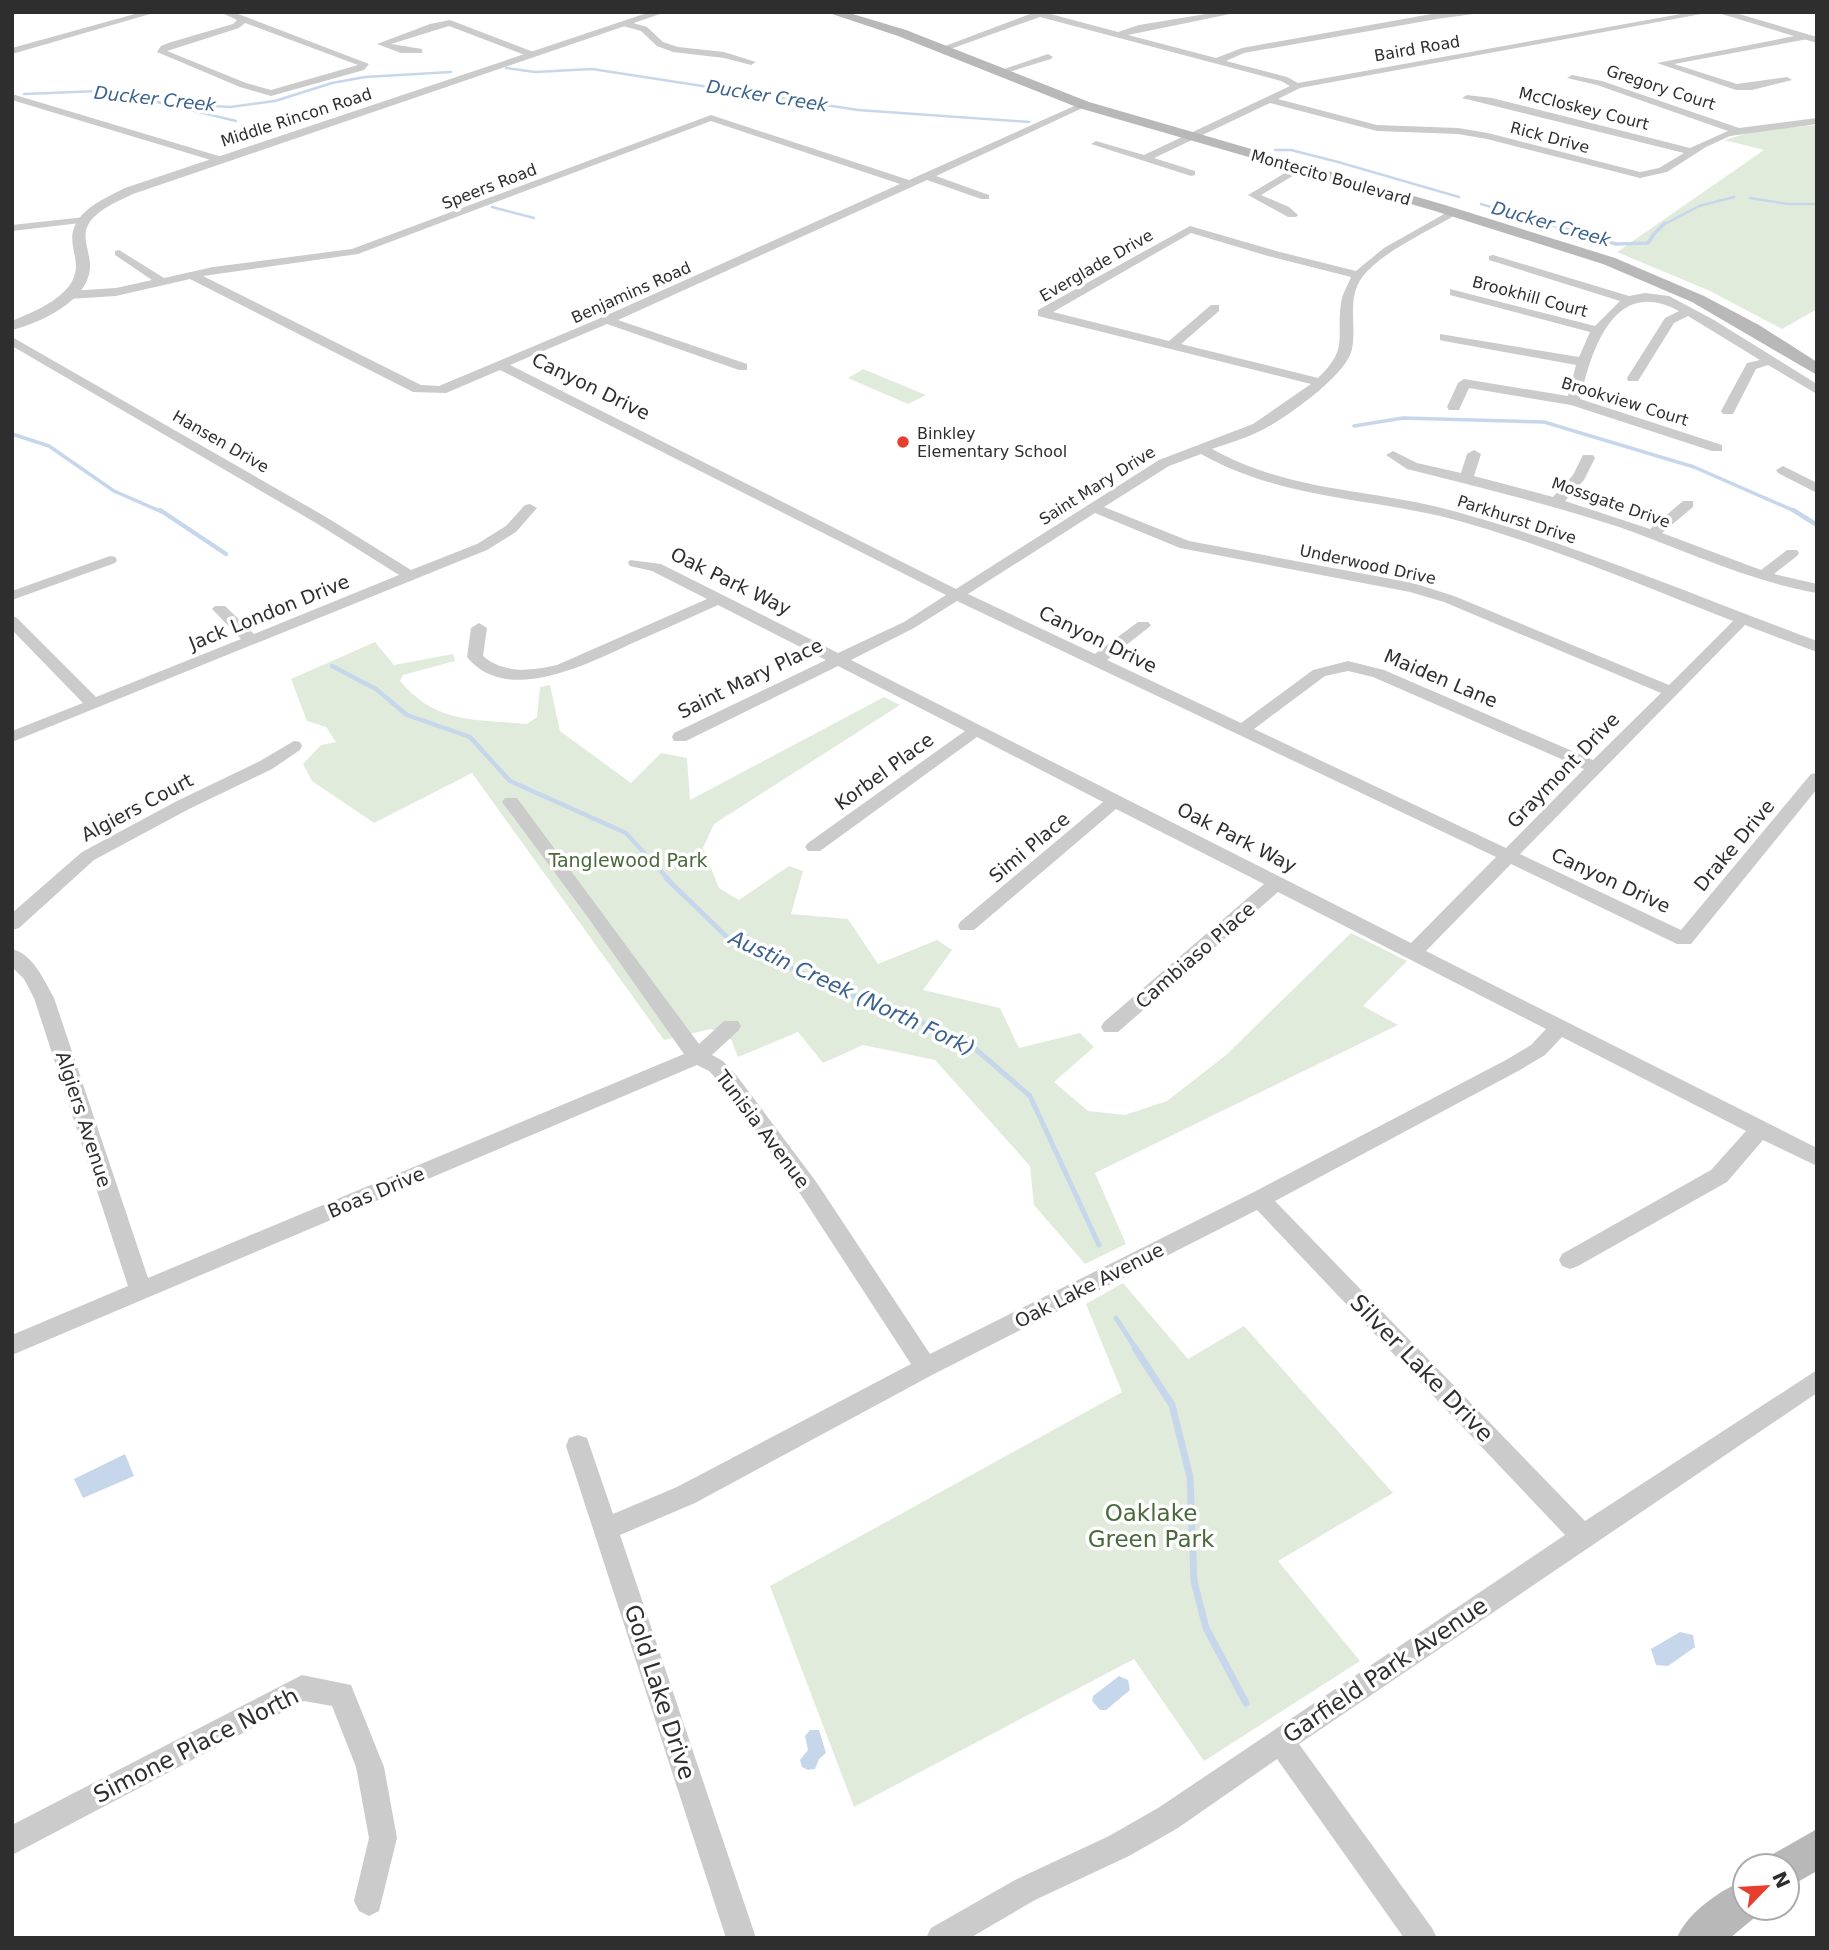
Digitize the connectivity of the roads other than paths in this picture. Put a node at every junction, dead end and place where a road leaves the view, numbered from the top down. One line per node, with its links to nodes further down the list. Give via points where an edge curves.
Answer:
1 (153, 12): 17 (street)
2 (224, 12): 11 (street)
3 (662, 12): 12 (street, Middle Rincon Road)
4 (832, 12): 16 (main road, Montecito Boulevard)
5 (849, 12): 16 (main road, Montecito Boulevard)
6 (1236, 12): 13 (street)
7 (1484, 12): 21 (street, via 1437,16 1242,51)
8 (1708, 12): 26 (street, Baird Road)
9 (1720, 12): 14 (street)
10 (1036, 13): 13 (street); 16 (street)
11 (242, 19): 11 (street, via 236,26 162,52 271,93 360,68 363,62)
12 (626, 23): 19 (street, Middle Rincon Road); 22 (street, via 676,50)
13 (1118, 35): 21 (street)
14 (1805, 37): 15 (street); 25 (street, via 1662,63 1737,87)
15 (1817, 40)
16 (947, 48): 23 (main road, Montecito Boulevard); 30 (main road, Montecito Boulevard)
17 (12, 51)
18 (419, 51): 19 (street, via 382,44 450,23)
19 (533, 55): 36 (street, Middle Rincon Road)
20 (1048, 57): 23 (street)
21 (1216, 61): 26 (street)
22 (751, 62)
23 (1009, 69): 33 (main road, Montecito Boulevard)
24 (1572, 78): 32 (street, Gregory Court)
25 (1787, 80)
26 (1297, 86): 29 (street, Baird Road)
27 (12, 97): 36 (street)
28 (1467, 98): 35 (street, McCloskey Court)
29 (1267, 99): 33 (street, Baird Road); 35 (street, Rick Drive, via 1377,128 1480,135 1632,175 1660,173)
30 (1084, 105): 33 (main road, Montecito Boulevard); 40 (street, Benjamins Road)
31 (1817, 121): 32 (street, Rick Drive)
32 (1738, 131): 35 (street, Rick Drive)
33 (1195, 134): 37 (street, Baird Road); 38 (main road, Montecito Boulevard); 63 (main road, Montecito Boulevard, via 1616,256 1737,310)
34 (1096, 144): 37 (street)
35 (1693, 152)
36 (218, 159): 45 (street, Middle Rincon Road, via 131,190)
37 (1144, 159): 39 (street)
38 (1301, 168): 43 (main road, Montecito Boulevard); 44 (street, via 1253,195)
39 (1191, 173)
40 (926, 176): 41 (street, Benjamins Road); 42 (street)
41 (909, 184): 49 (street, Speers Road, via 711,118 359,251); 57 (street, Benjamins Road)
42 (985, 197)
43 (1452, 212): 50 (street, via 1388,250); 68 (main road, Montecito Boulevard, via 1580,251 1699,299)
44 (1292, 215)
45 (85, 220): 46 (street); 53 (street, via 79,233 82,272)
46 (12, 228)
47 (119, 253): 51 (street)
48 (1493, 258): 54 (street)
49 (192, 275): 51 (street, Speers Road); 66 (street, Benjamins Road, via 418,388 441,390)
50 (1358, 275): 62 (street, Everglade Drive, via 1190,229 1042,313); 70 (street, Saint Mary Drive, via 1347,300 1346,350)
51 (161, 281): 53 (street, Speers Road, via 116,292)
52 (1454, 292): 59 (street, Brookhill Court)
53 (69, 295): 58 (street)
54 (1628, 300): 56 (street, via 1658,297); 59 (street)
55 (1215, 308): 62 (street)
56 (1690, 312): 64 (street); 69 (street, via 1669,321)
57 (607, 320): 66 (street, Benjamins Road); 67 (street)
58 (12, 326)
59 (1597, 330): 65 (street)
60 (1444, 337): 65 (street)
61 (12, 341): 92 (street, Hansen Drive)
62 (1170, 347): 70 (street, Everglade Drive)
63 (1817, 359)
64 (1769, 361): 71 (street); 74 (street, via 1751,366)
65 (1583, 362): 72 (street)
66 (500, 365): 94 (street, Canyon Drive)
67 (743, 367)
68 (1817, 370)
69 (1633, 378)
70 (1321, 383): 76 (street, Saint Mary Drive, via 1258,427)
71 (1817, 390)
72 (1573, 401): 73 (street, Brookview Court, via 1464,383); 75 (street, Brookview Court)
73 (1454, 407)
74 (1728, 411)
75 (1717, 448)
76 (1202, 449): 85 (street, Saint Mary Drive, via 1164,463); 98 (street, Parkhurst Drive, via 1236,468 1276,481 1487,525)
77 (1474, 454): 81 (street)
78 (1393, 455): 81 (street, Mossgate Drive, via 1412,466)
79 (1588, 458): 83 (street)
80 (1783, 470): 82 (street)
81 (1466, 478): 83 (street, Mossgate Drive)
82 (1817, 489)
83 (1558, 501): 87 (street, Mossgate Drive)
84 (1688, 503): 87 (street)
85 (1092, 507): 94 (street, Saint Mary Drive); 106 (street, Underwood Drive, via 1185,545 1413,588 1449,599)
86 (530, 508): 92 (street, Jack London Drive, via 511,529 482,547)
87 (1652, 534): 91 (street, Mossgate Drive)
88 (1792, 553): 91 (street)
89 (110, 560): 95 (street)
90 (635, 563): 96 (street, Oak Park Way, via 656,567)
91 (1764, 575): 93 (street, Mossgate Drive)
92 (410, 576): 102 (street, Jack London Drive)
93 (1817, 589)
94 (956, 594): 104 (street, Saint Mary Drive, via 909,625); 105 (street, Canyon Drive)
95 (12, 596)
96 (719, 599): 101 (street, via 584,661 538,674 488,668 475,657); 104 (street, Oak Park Way)
97 (220, 609): 102 (street)
98 (1743, 619): 103 (street, Parkhurst Drive); 106 (street, Graymont Drive)
99 (12, 621): 107 (street)
100 (1143, 625): 105 (street)
101 (480, 628)
102 (251, 640): 107 (street, Jack London Drive)
103 (1817, 647)
104 (839, 658): 108 (street, Oak Park Way); 111 (street, Saint Mary Place)
105 (1095, 661): 109 (street, Canyon Drive)
106 (1670, 691): 113 (street, Graymont Drive)
107 (93, 704): 110 (street, Jack London Drive)
108 (978, 729): 115 (street, Oak Park Way); 117 (street, Korbel Place)
109 (1241, 731): 113 (street, Maiden Lane, via 1319,673 1348,666 1378,673); 118 (street, Canyon Drive)
110 (12, 737)
111 (680, 737)
112 (294, 746): 120 (street, Algiers Court, via 266,765 88,856)
113 (1594, 767): 118 (street, Graymont Drive)
114 (1817, 778): 122 (street, Drake Drive)
115 (1117, 799): 119 (street, Oak Park Way); 121 (street, Simi Place)
116 (511, 802): 128 (street, Tunisia Avenue)
117 (814, 847)
118 (1508, 856): 122 (street, Canyon Drive); 123 (street, Graymont Drive)
119 (1278, 882): 123 (street, Oak Park Way); 127 (street, Cambiaso Place)
120 (12, 924)
121 (967, 926)
122 (1684, 939)
123 (1414, 951): 126 (street, Oak Park Way)
124 (12, 956): 133 (street, Algiers Avenue, via 32,975 44,998)
125 (731, 1026): 128 (street, Boas Drive)
126 (1561, 1026): 129 (street, Oak Park Way); 131 (street, Oak Lake Avenue, via 1538,1050 1513,1065)
127 (1111, 1027)
128 (697, 1057): 133 (street, Boas Drive); 135 (street, Tunisia Avenue, via 716,1066 730,1081 809,1189)
129 (1760, 1129): 130 (street, Oak Park Way); 132 (street, via 1719,1176)
130 (1817, 1158)
131 (1260, 1199): 135 (street, Oak Lake Avenue); 139 (street, Silver Lake Drive)
132 (1570, 1260)
133 (141, 1290): 134 (street, Boas Drive)
134 (12, 1345)
135 (926, 1367): 138 (street, Oak Lake Avenue, via 686,1495)
136 (1817, 1380): 139 (street, Garfield Park Avenue)
137 (578, 1446): 138 (street, Gold Lake Drive)
138 (607, 1529): 146 (street, Gold Lake Drive)
139 (1584, 1537): 140 (street, Garfield Park Avenue)
140 (1280, 1741): 147 (street, Garfield Park Avenue, via 1139,1836 1026,1890); 148 (street)
141 (12, 1842): 144 (street, Simone Place North, via 302,1688 341,1694 370,1767 383,1838)
142 (1817, 1848): 143 (main road)
143 (1801, 1859)
144 (369, 1900)
145 (1731, 1910): 149 (main road)
146 (741, 1938)
147 (941, 1938)
148 (1422, 1938)
149 (1697, 1938)

